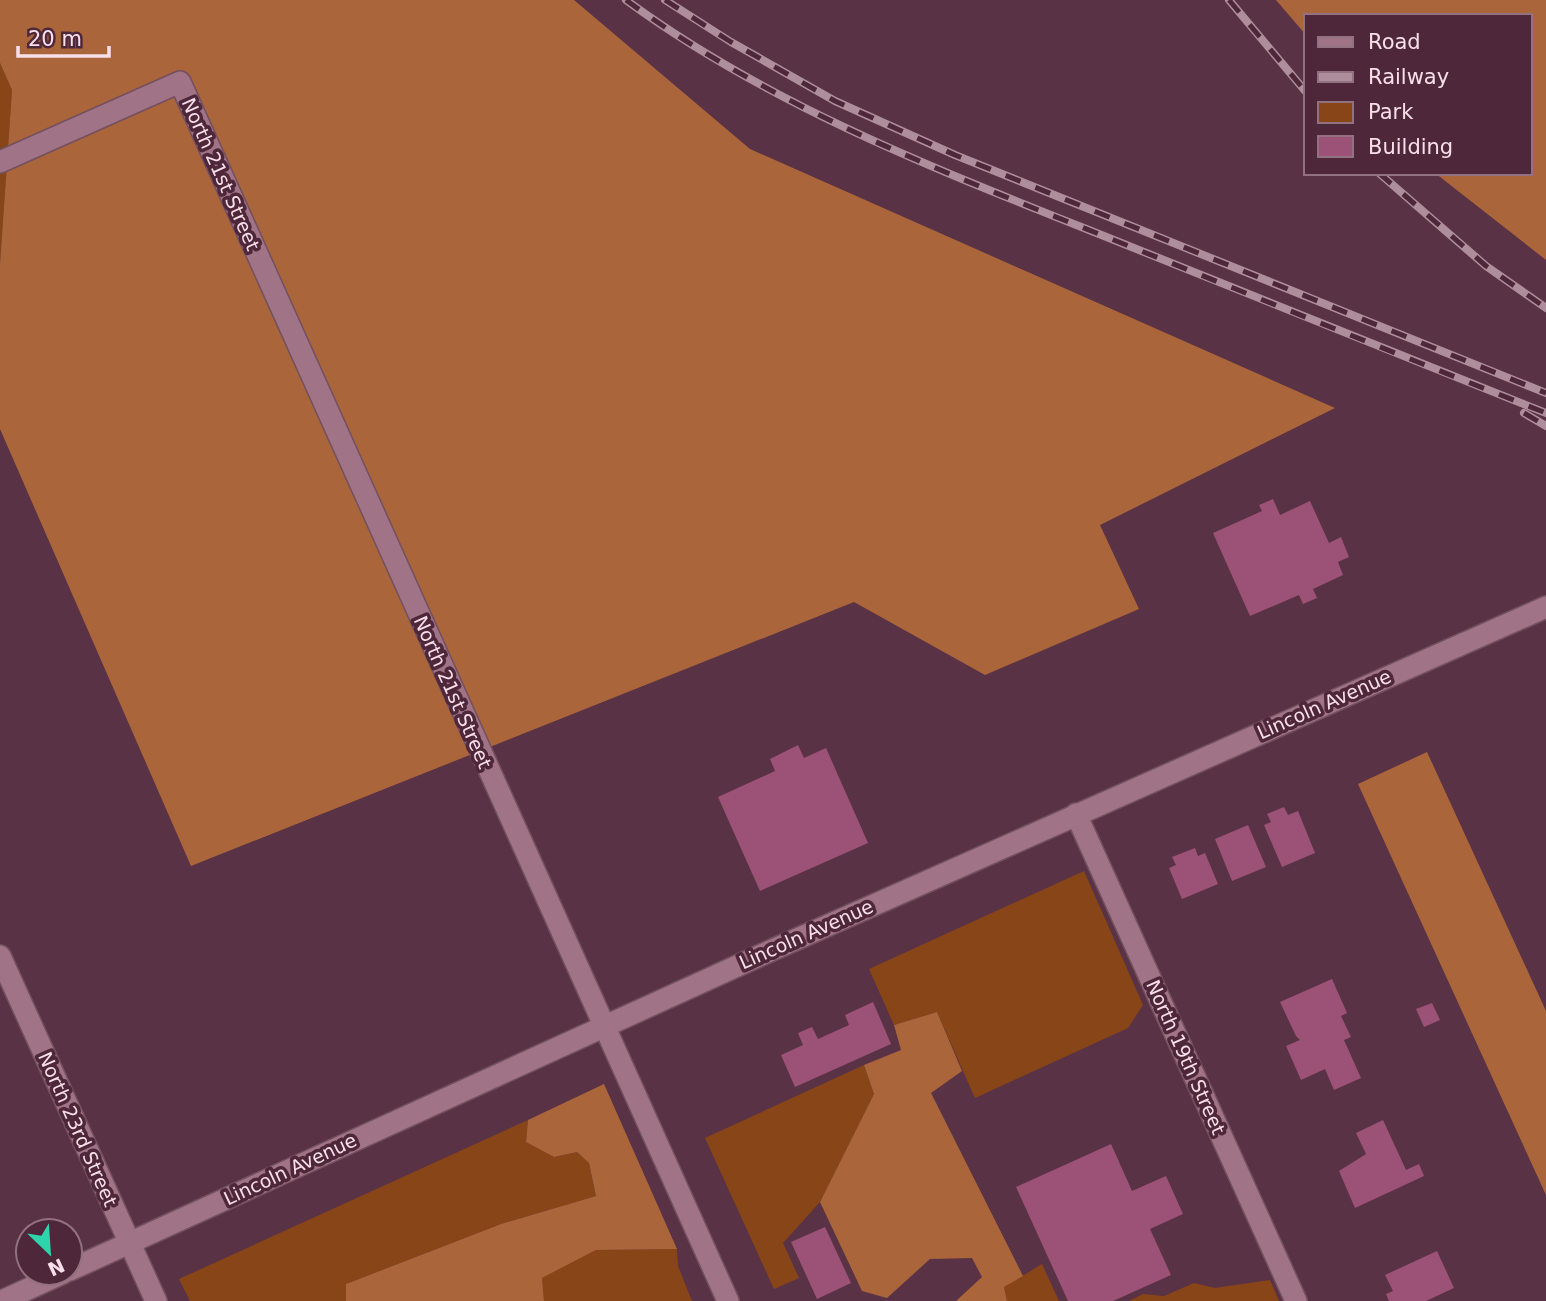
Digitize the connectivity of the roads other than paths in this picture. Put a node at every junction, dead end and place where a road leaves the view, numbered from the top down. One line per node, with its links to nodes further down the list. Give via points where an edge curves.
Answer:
1 (0, 162): 5 (street, North 21st Street, via 180,82)
2 (1546, 607): 3 (street, Lincoln Avenue)
3 (1076, 814): 5 (street, Lincoln Avenue); 12 (street, North 19th Street)
4 (0, 956): 6 (street, North 23rd Street)
5 (603, 1026): 6 (street, Lincoln Avenue); 11 (street, North 21st Street)
6 (129, 1242): 7 (street, Lincoln Avenue); 10 (street, North 23rd Street)
7 (84, 1263)
8 (32, 1287): 9 (street)
9 (2, 1301)
10 (156, 1301)
11 (728, 1301)
12 (1296, 1301)

